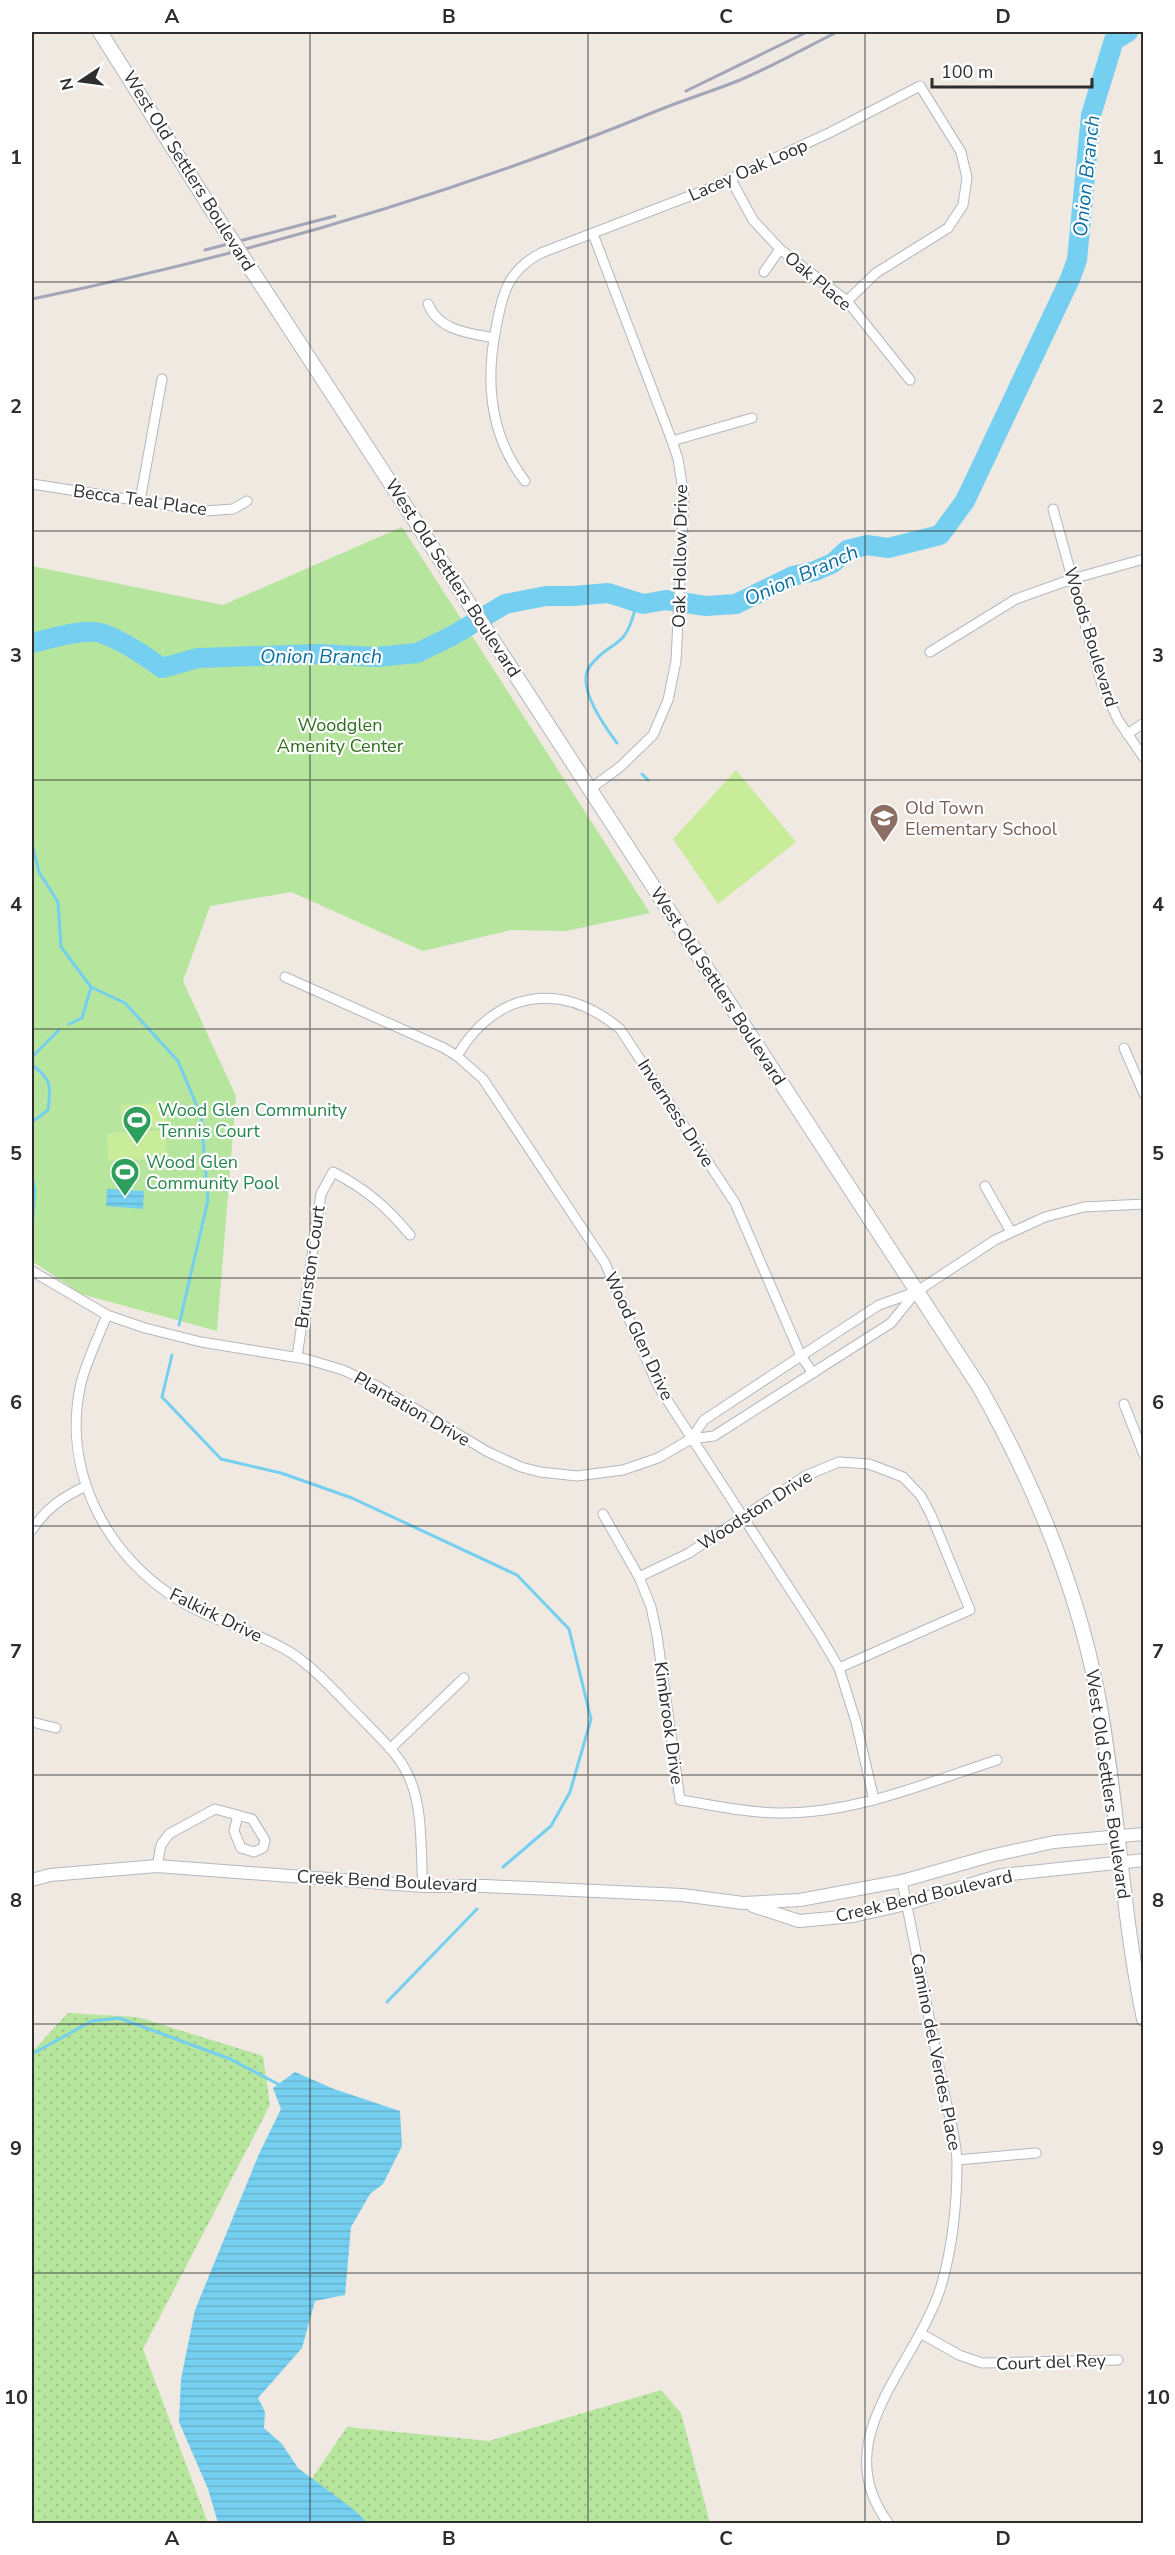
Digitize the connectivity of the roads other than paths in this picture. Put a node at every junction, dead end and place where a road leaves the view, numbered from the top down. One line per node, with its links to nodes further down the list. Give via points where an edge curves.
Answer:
1 (100, 32): 24 (main road, West Old Settlers Boulevard, bridge)
2 (730, 178): 3 (street, Lacey Oak Loop); 4 (street, Oak Place, via 753,220); 6 (street, Lacey Oak Loop, via 920,86 961,152 967,178 963,205 948,228 876,273)
3 (593, 234): 8 (street, Lacey Oak Loop, via 541,253 518,269 503,292); 12 (street, Oak Hollow Drive)
4 (780, 249): 5 (street); 6 (street, Oak Place)
5 (764, 272)
6 (847, 301): 10 (street, Oak Place)
7 (428, 304): 8 (street, via 448,327)
8 (494, 338): 13 (street, Lacey Oak Loop, via 489,367 491,406 510,459)
9 (162, 378): 15 (street)
10 (910, 380)
11 (752, 418): 12 (street)
12 (672, 441): 24 (street, Oak Hollow Drive, via 684,497 676,661 668,700 653,735)
13 (525, 481)
14 (32, 484): 15 (street, Becca Teal Place)
15 (140, 501): 16 (street, Becca Teal Place, via 220,512)
16 (247, 501)
17 (1053, 509): 19 (street, Woods Boulevard)
18 (1143, 559): 19 (street)
19 (1072, 579): 20 (street, via 1016,599); 22 (street, Woods Boulevard, via 1102,685)
20 (930, 652)
21 (1143, 723): 22 (street)
22 (1127, 734): 23 (street, Woods Boulevard)
23 (1143, 758)
24 (590, 789): 34 (main road, West Old Settlers Boulevard)
25 (285, 977): 27 (street, Wood Glen Drive)
26 (1124, 1048): 28 (street)
27 (457, 1056): 36 (street, Inverness Drive, via 466,1040 495,1014 532,999 580,1003 612,1023 626,1036 735,1203); 40 (street, Wood Glen Drive, via 496,1096 605,1263 658,1386)
28 (1143, 1094)
29 (986, 1186): 31 (street)
30 (1143, 1204): 31 (street, Plantation Drive, via 1084,1207 1045,1217)
31 (1011, 1232): 34 (street, Plantation Drive)
32 (410, 1235): 37 (street, Brunston Court, via 388,1208 333,1172 321,1194)
33 (32, 1271): 35 (street, Plantation Drive)
34 (916, 1292): 36 (street, Plantation Drive, via 879,1305); 38 (street, Plantation Drive, via 891,1323); 56 (main road, West Old Settlers Boulevard, via 980,1388 1025,1471 1043,1515 1089,1659)
35 (107, 1316): 37 (street, Plantation Drive, via 201,1342); 42 (street, Falkirk Drive, via 87,1365 78,1403 77,1441)
36 (801, 1356): 38 (street, Inverness Drive); 40 (street, Plantation Drive, via 704,1420)
37 (297, 1357): 40 (street, Plantation Drive, via 360,1377 488,1452 540,1472 577,1476 623,1470 658,1458)
38 (813, 1373): 40 (street, Plantation Drive, via 714,1436)
39 (1124, 1404): 41 (street)
40 (691, 1439): 44 (street, Wood Glen Drive)
41 (1143, 1455)
42 (86, 1486): 45 (street, via 58,1500); 51 (street, Falkirk Drive, via 105,1527 139,1570 185,1604 276,1644 300,1659)
43 (603, 1514): 46 (street, Kimbrook Drive)
44 (743, 1518): 46 (street, Woodston Drive, via 689,1553); 47 (street, Wood Glen Drive); 47 (street, Woodston Drive, via 805,1476 838,1462 869,1464 903,1477 921,1496 970,1610)
45 (32, 1530)
46 (639, 1577): 53 (street, Kimbrook Drive, via 657,1635 680,1800 779,1813 837,1809)
47 (839, 1668): 53 (street, Wood Glen Drive)
48 (464, 1678): 51 (street)
49 (32, 1722): 50 (street)
50 (56, 1728)
51 (390, 1749): 62 (street, Falkirk Drive, via 414,1790)
52 (997, 1761): 53 (street, Kimbrook Drive)
53 (874, 1800)
54 (238, 1815): 59 (street, via 215,1809 170,1834 161,1845)
55 (1143, 1834): 56 (street, Creek Bend Boulevard)
56 (1118, 1837): 58 (main road, West Old Settlers Boulevard); 61 (street, Creek Bend Boulevard, via 1054,1842)
57 (1143, 1860): 58 (street, Creek Bend Boulevard)
58 (1121, 1863): 64 (street, Creek Bend Boulevard, via 1001,1875); 65 (main road, West Old Settlers Boulevard)
59 (157, 1866): 60 (street, Creek Bend Boulevard); 62 (street, Creek Bend Boulevard)
60 (32, 1880)
61 (902, 1881): 63 (street, Creek Bend Boulevard, via 800,1900); 64 (street, Camino del Verdes Place)
62 (423, 1886): 63 (street, Creek Bend Boulevard, via 682,1895)
63 (743, 1903): 64 (street, Creek Bend Boulevard, via 799,1921 853,1916)
64 (906, 1904): 67 (street, Camino del Verdes Place)
65 (1143, 2019)
66 (1036, 2153): 67 (street)
67 (957, 2160): 68 (street, Camino del Verdes Place, via 952,2243 941,2286)
68 (920, 2333): 69 (street, Court del Rey, via 982,2363); 70 (street, Camino del Verdes Place, via 874,2420 867,2442 865,2465 872,2499)
69 (1118, 2360)
70 (889, 2523)

